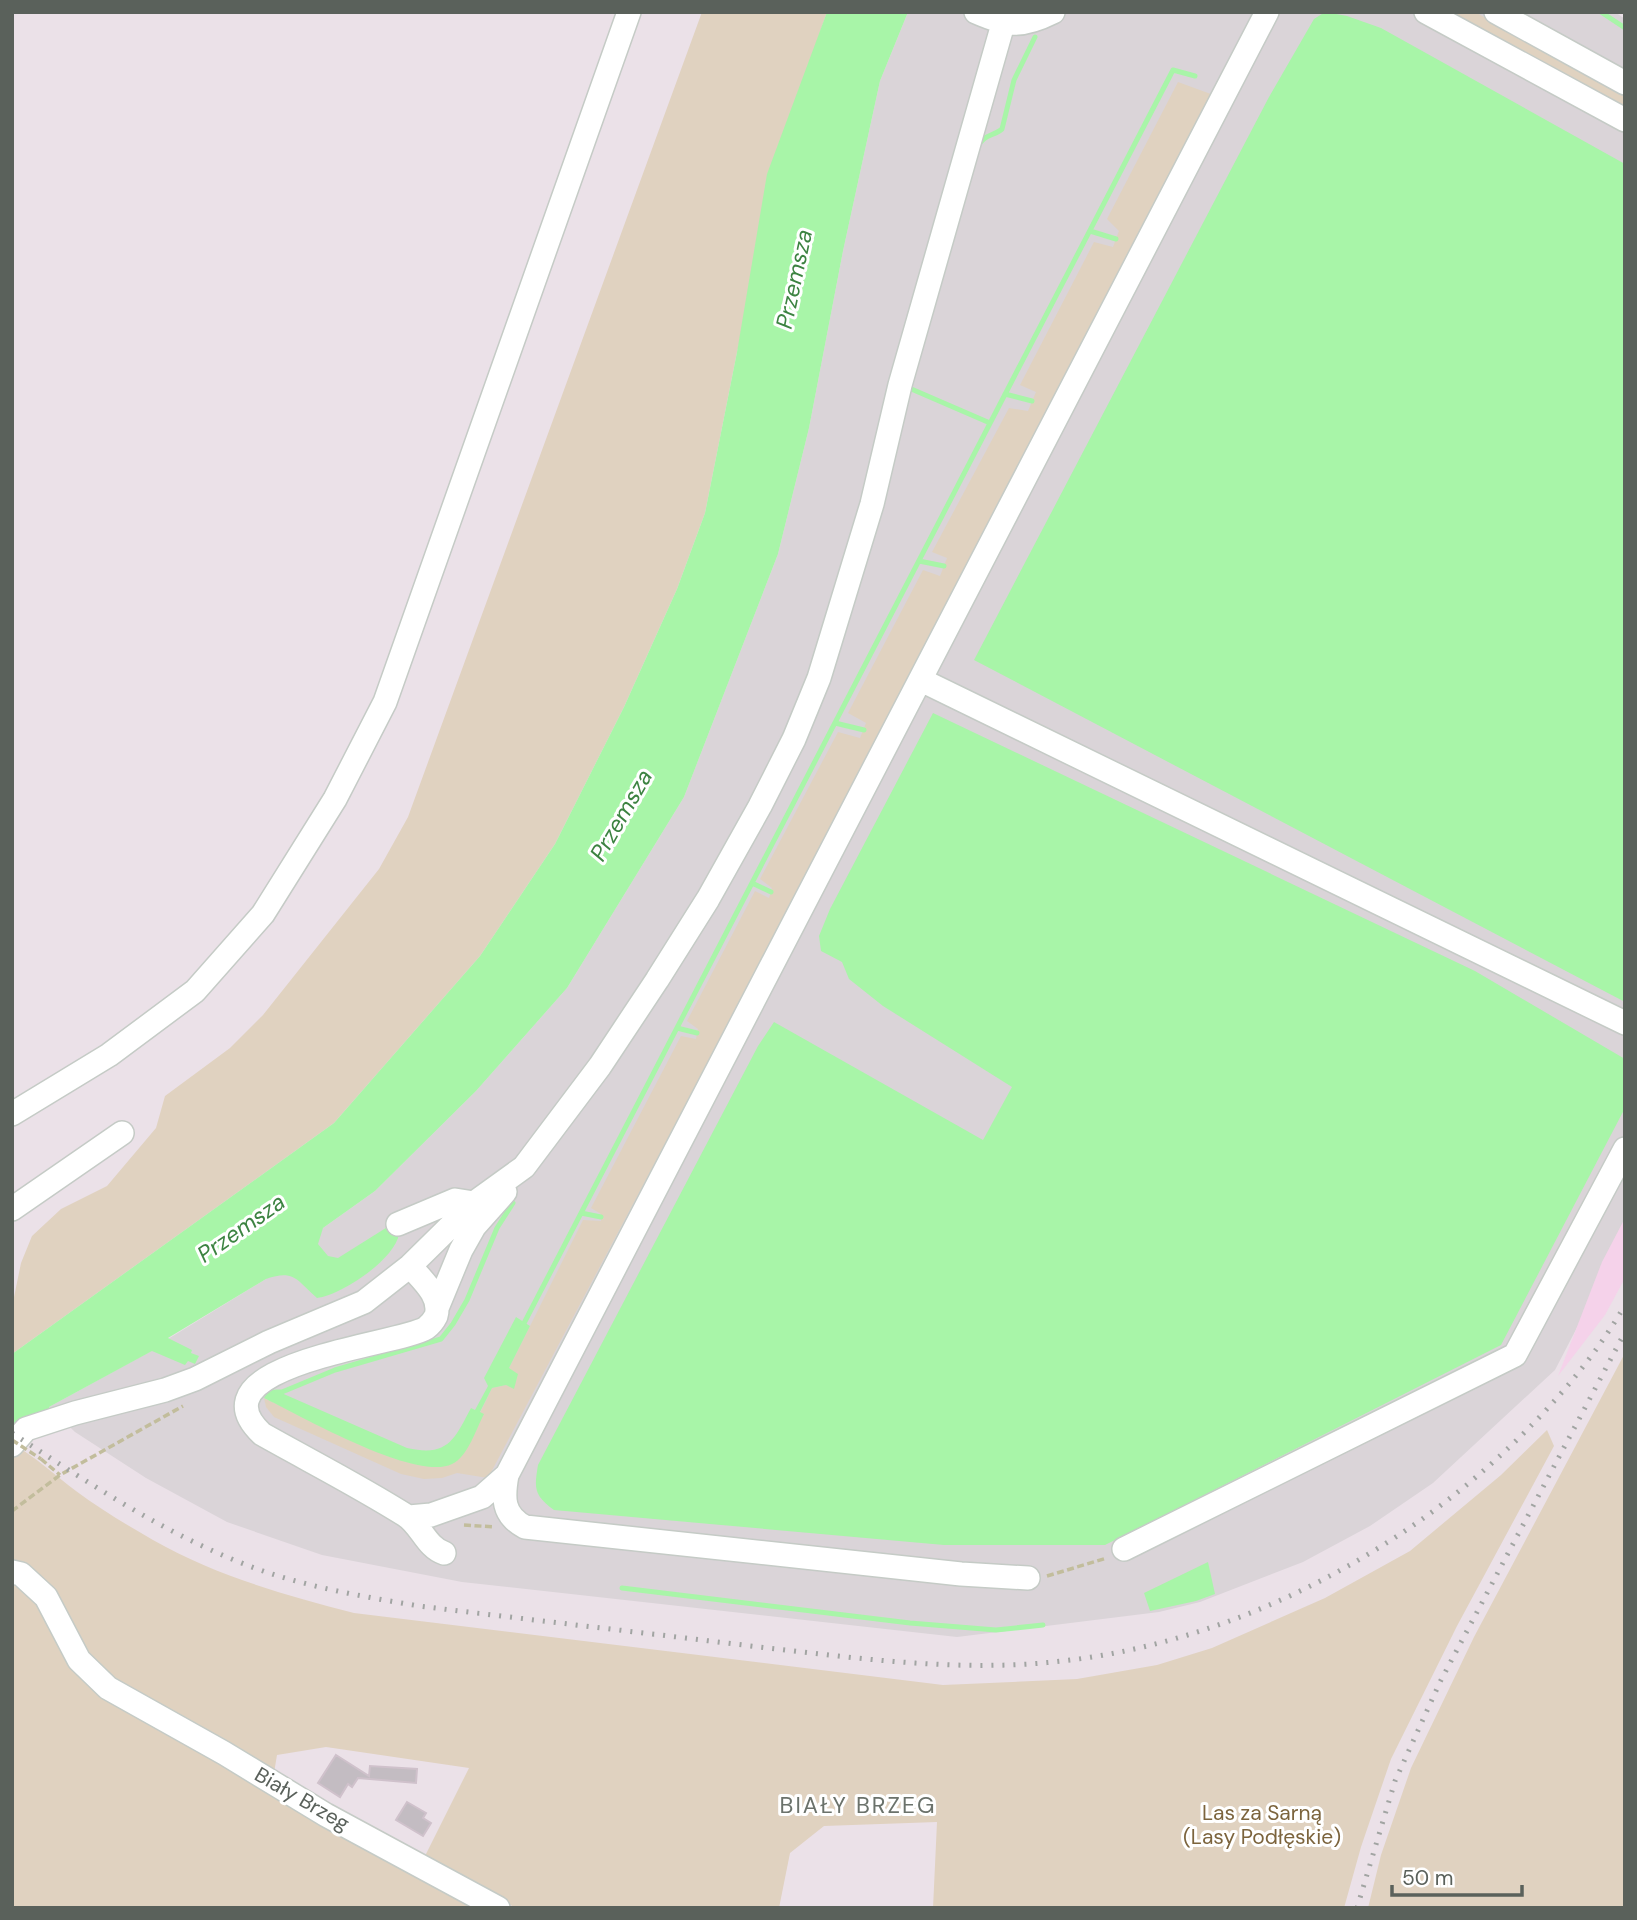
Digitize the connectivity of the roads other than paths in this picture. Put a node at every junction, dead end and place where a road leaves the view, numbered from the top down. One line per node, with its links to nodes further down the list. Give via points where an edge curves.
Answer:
1 (629, 12): 12 (lane, via 385,702 335,799 263,914 195,990 109,1055)
2 (976, 12): 7 (lane)
3 (1053, 12): 7 (lane)
4 (1266, 12): 10 (lane)
5 (1426, 12): 9 (lane)
6 (1496, 12): 8 (lane)
7 (1003, 24): 15 (lane, via 900,384 845,597 794,739 708,899 657,980)
8 (1625, 83)
9 (1625, 120)
10 (921, 680): 11 (lane); 22 (lane)
11 (1625, 1023)
12 (12, 1114)
13 (122, 1133): 17 (lane)
14 (1625, 1149): 24 (lane, via 1515,1355)
15 (524, 1167): 16 (lane); 20 (lane, via 474,1227)
16 (474, 1203): 18 (lane, via 455,1200); 19 (lane)
17 (12, 1209)
18 (398, 1224)
19 (410, 1266): 20 (lane, via 432,1291); 21 (lane, via 364,1303 269,1342 195,1380 26,1429)
20 (437, 1307): 23 (lane, via 426,1328 304,1361 275,1373 248,1397 251,1423 262,1434)
21 (12, 1445)
22 (507, 1475): 23 (lane, via 482,1497 431,1515); 27 (lane, via 505,1505 525,1527)
23 (409, 1517): 25 (lane, via 429,1543)
24 (1124, 1549)
25 (444, 1553)
26 (12, 1573): 28 (lane, Biały Brzeg, via 21,1574 46,1597 79,1660 108,1688 326,1815)
27 (1028, 1578)
28 (498, 1908)

